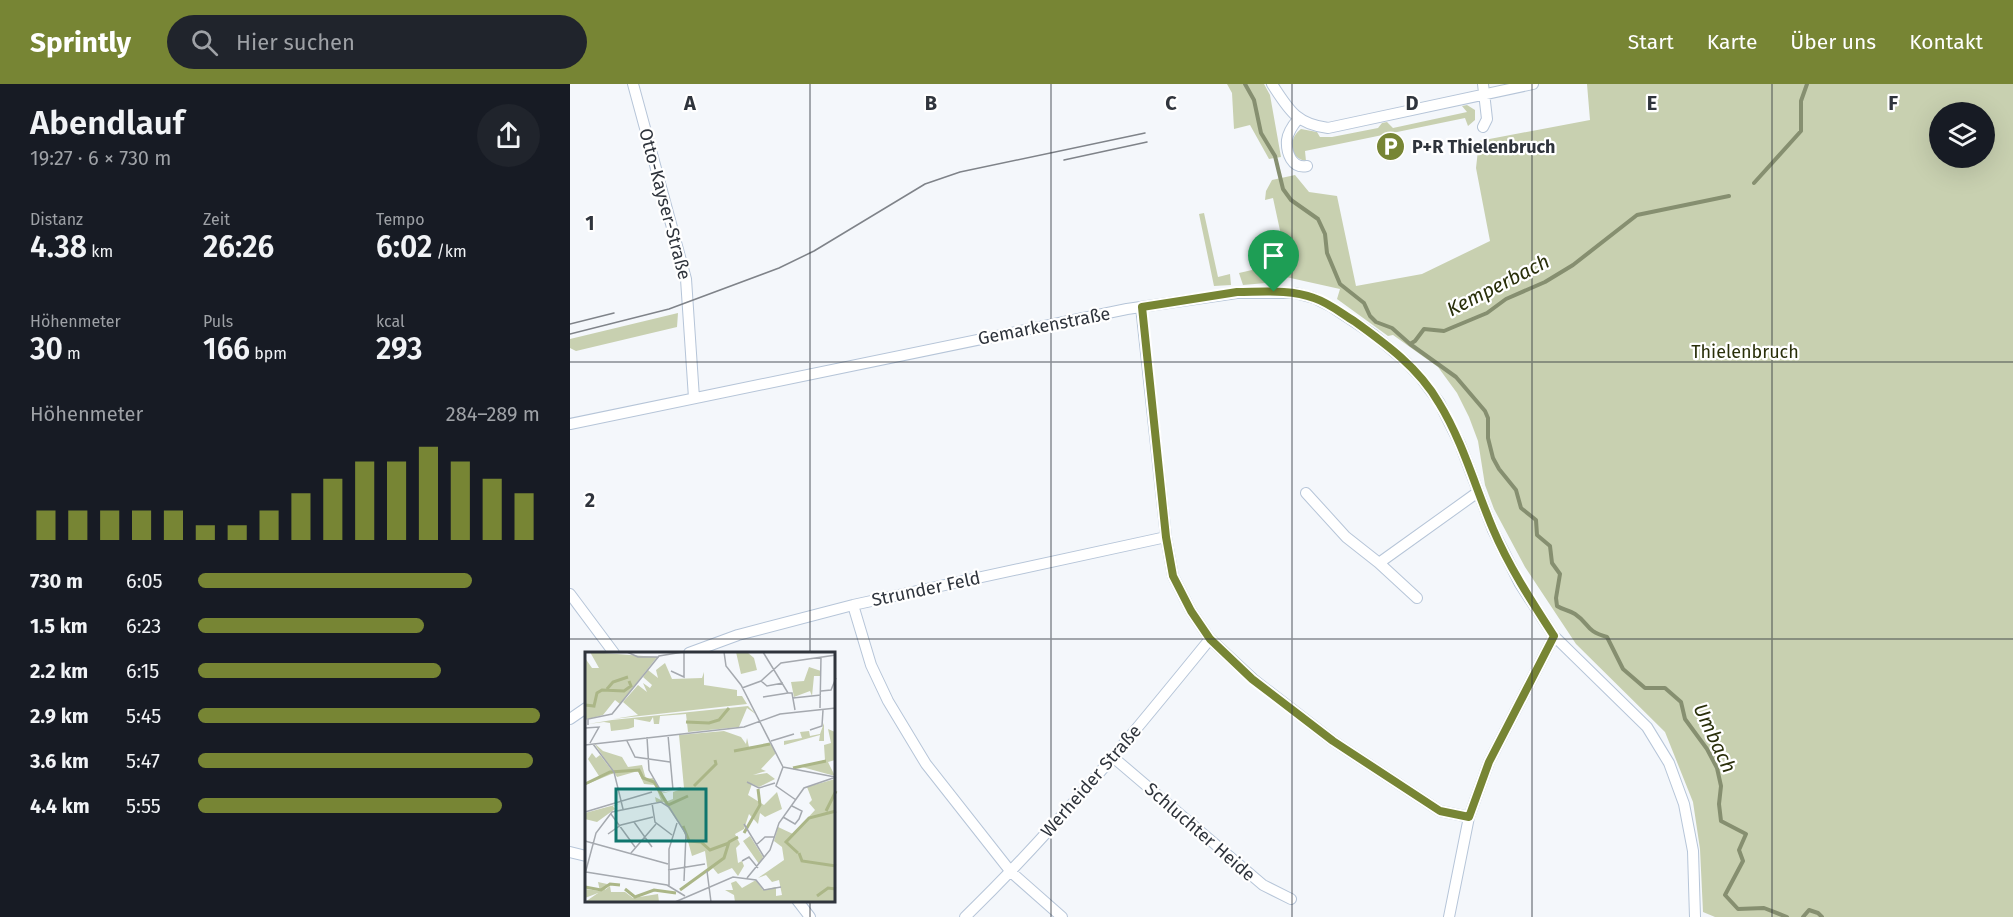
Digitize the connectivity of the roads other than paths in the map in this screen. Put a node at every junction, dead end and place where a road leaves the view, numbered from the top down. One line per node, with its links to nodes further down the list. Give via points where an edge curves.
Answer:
1 (633, 84): 9 (street, Otto-Kayser-Straße, via 686,279)
2 (1272, 84): 5 (street)
3 (1533, 84): 4 (street)
4 (1484, 90): 5 (street, via 1328,128); 6 (street, via 1487,119)
5 (1298, 119): 7 (street, via 1290,131 1288,150 1293,163)
6 (1483, 128)
7 (1307, 166)
8 (1142, 307): 9 (street, Gemarkenstraße); 11 (street, Gemarkenstraße, via 1221,294 1274,292 1304,296 1332,307 1390,347 1421,378 1439,402 1460,444); 13 (street)
9 (694, 398): 10 (street, Gemarkenstraße)
10 (570, 424)
11 (1478, 492): 14 (street); 18 (street, Gemarkenstraße, via 1520,584)
12 (1306, 493): 14 (street, via 1346,537)
13 (1166, 537): 17 (street, Strunder Feld); 19 (street, via 1173,576)
14 (1378, 563): 16 (street)
15 (570, 594): 20 (street)
16 (1417, 598)
17 (853, 605): 21 (street, Strunder Feld, via 738,635); 28 (street, via 871,665 888,700 926,764)
18 (1554, 636): 25 (street, via 1489,762); 35 (street, Gemarkenstraße, via 1647,727 1669,763 1684,804 1693,851)
19 (1210, 639): 24 (street, Werheider Straße); 25 (street, via 1252,679 1333,741 1440,811)
20 (613, 652)
21 (692, 652)
22 (585, 709): 23 (street)
23 (570, 719)
24 (1114, 758): 28 (street, Werheider Straße); 29 (street, Schluchter Heide, via 1263,885)
25 (1469, 817): 34 (street)
26 (570, 852): 27 (street)
27 (585, 856)
28 (1011, 872): 32 (street, Werheider Straße); 33 (street)
29 (1291, 899)
30 (799, 902): 31 (street)
31 (810, 917)
32 (964, 917)
33 (1062, 917)
34 (1449, 917)
35 (1695, 917)

